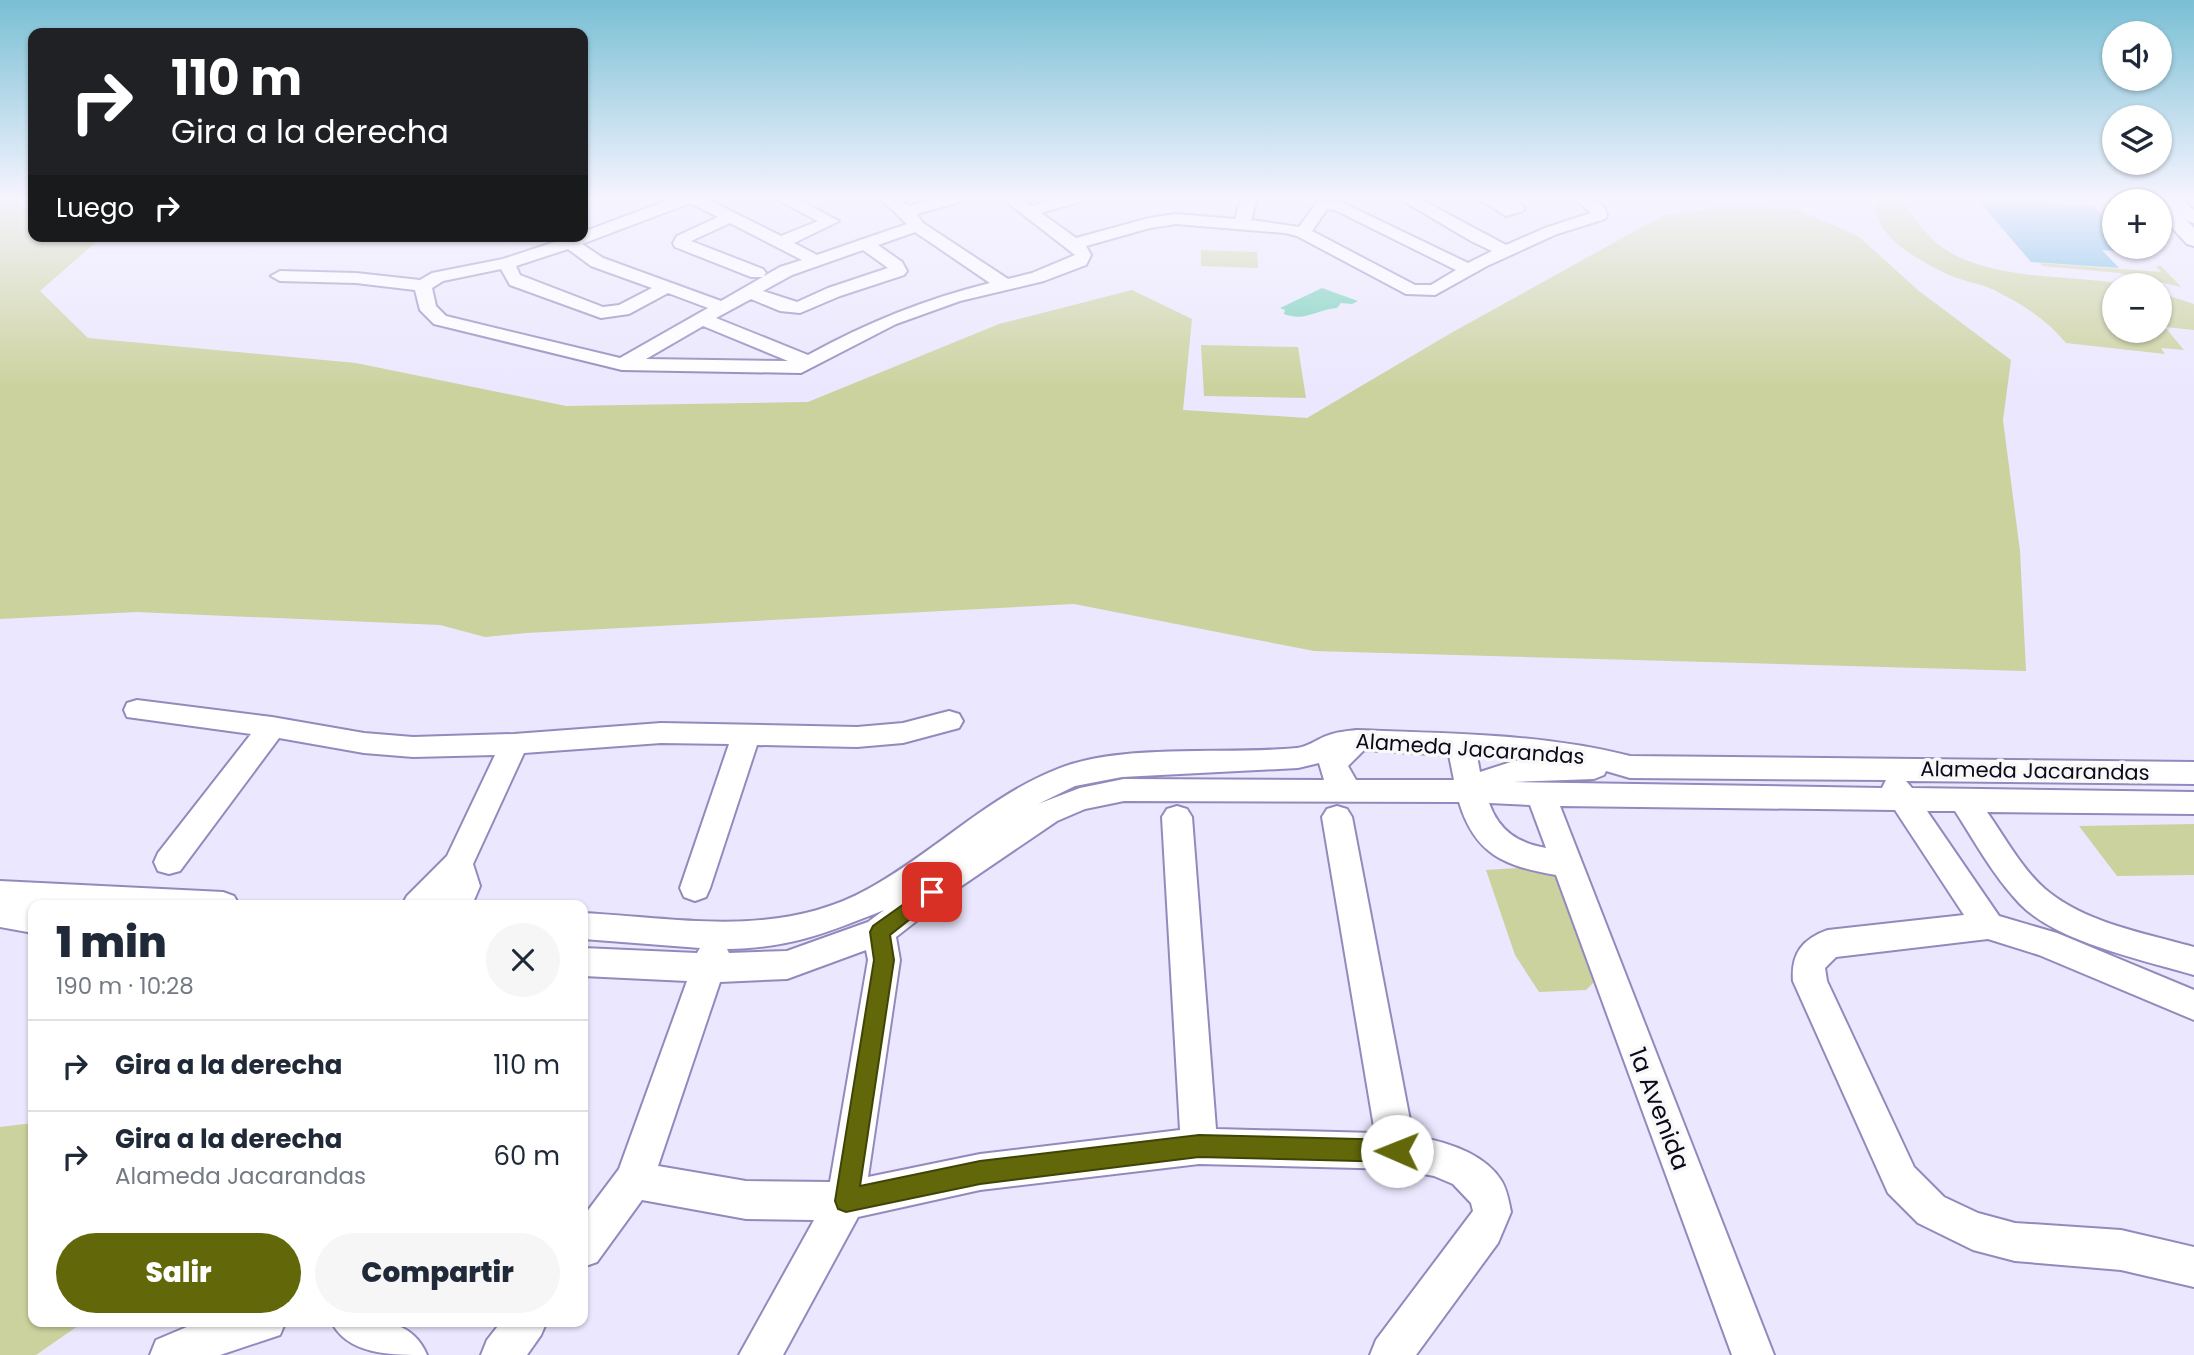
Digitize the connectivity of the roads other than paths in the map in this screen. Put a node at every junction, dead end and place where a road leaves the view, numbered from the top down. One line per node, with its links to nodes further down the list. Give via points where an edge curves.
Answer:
1 (598, 262): 16 (street)
2 (730, 262): 12 (street)
3 (809, 262): 17 (street)
4 (891, 262): 17 (street, via 898,271 800,308)
5 (973, 262): 14 (street)
6 (1076, 262): 14 (street)
7 (1359, 262): 11 (street, via 1412,290 1435,290)
8 (1452, 262): 11 (street)
9 (1483, 262): 11 (street)
10 (507, 263): 15 (street, via 438,277); 16 (street, via 516,281 601,313 623,310)
11 (1468, 269)
12 (757, 273)
13 (281, 276): 15 (street)
14 (1005, 285): 21 (street, via 890,320)
15 (423, 286): 20 (street, via 429,311 440,320)
16 (665, 288): 18 (street)
17 (750, 292): 18 (street)
18 (722, 307): 19 (street)
19 (702, 319): 20 (street); 21 (street)
20 (622, 364): 21 (street, via 789,368)
21 (810, 364)
22 (137, 710): 24 (street)
23 (949, 721): 25 (street, via 903,733 857,737)
24 (272, 727): 27 (street, via 413,747); 41 (street)
25 (746, 736): 27 (street, via 661,733); 44 (street)
26 (1357, 740): 28 (street, Alameda Jacarandas); 29 (street, Alameda Jacarandas, via 1298,758); 39 (street, via 1333,764)
27 (514, 744): 42 (street)
28 (1460, 744): 30 (street, Alameda Jacarandas, via 1581,754); 34 (street)
29 (1223, 761): 33 (street, via 1249,769 1254,783); 54 (street, Alameda Jacarandas, via 1122,766 1069,776 1023,799 878,899 806,927 765,934)
30 (1630, 767): 31 (street, Alameda Jacarandas); 34 (street, via 1502,773)
31 (1884, 769): 32 (street, Alameda Jacarandas); 36 (street)
32 (2194, 772)
33 (1245, 791): 39 (street, Alameda Jacarandas); 53 (street, Alameda Jacarandas, via 1124,790 1080,799 1047,813 949,878)
34 (1472, 791): 35 (street, Alameda Jacarandas); 39 (street, Alameda Jacarandas); 43 (street, via 1483,826 1503,846 1516,854)
35 (1541, 795): 36 (street, Alameda Jacarandas); 43 (street, 1a Avenida)
36 (1903, 799): 37 (street, Alameda Jacarandas); 51 (street)
37 (1963, 800): 38 (street, Alameda Jacarandas); 55 (street, via 2014,875 2056,915)
38 (2194, 803)
39 (1343, 804): 59 (street)
40 (1177, 817): 58 (street)
41 (169, 862)
42 (458, 864): 47 (street); 48 (street, via 465,886)
43 (1565, 864): 72 (street, 1a Avenida)
44 (695, 888)
45 (0, 894): 46 (street)
46 (122, 900)
47 (423, 900)
48 (458, 900)
49 (0, 914): 50 (street)
50 (28, 919)
51 (1988, 926): 57 (street, via 2046,943); 63 (street, via 1828,944 1808,963 1810,981 1901,1180 1931,1210 1973,1231 2015,1242 2121,1250)
52 (588, 927): 54 (street, Alameda Jacarandas)
53 (880, 932): 54 (street, Alameda Jacarandas, via 787,965); 61 (street, via 884,960)
54 (714, 952): 56 (street, Alameda Jacarandas); 60 (street)
55 (2194, 961)
56 (588, 962)
57 (2194, 1005)
58 (1199, 1146): 59 (street); 61 (street, via 980,1172)
59 (1397, 1151): 71 (street, via 1436,1158 1466,1171 1488,1193 1492,1212)
60 (634, 1181): 61 (street, via 746,1200); 62 (street)
61 (846, 1201): 70 (street)
62 (588, 1241)
63 (2194, 1267)
64 (246, 1327): 67 (street)
65 (361, 1327): 68 (street)
66 (523, 1327): 69 (street)
67 (171, 1355)
68 (406, 1355)
69 (502, 1355)
70 (760, 1355)
71 (1391, 1355)
72 (1752, 1355)

